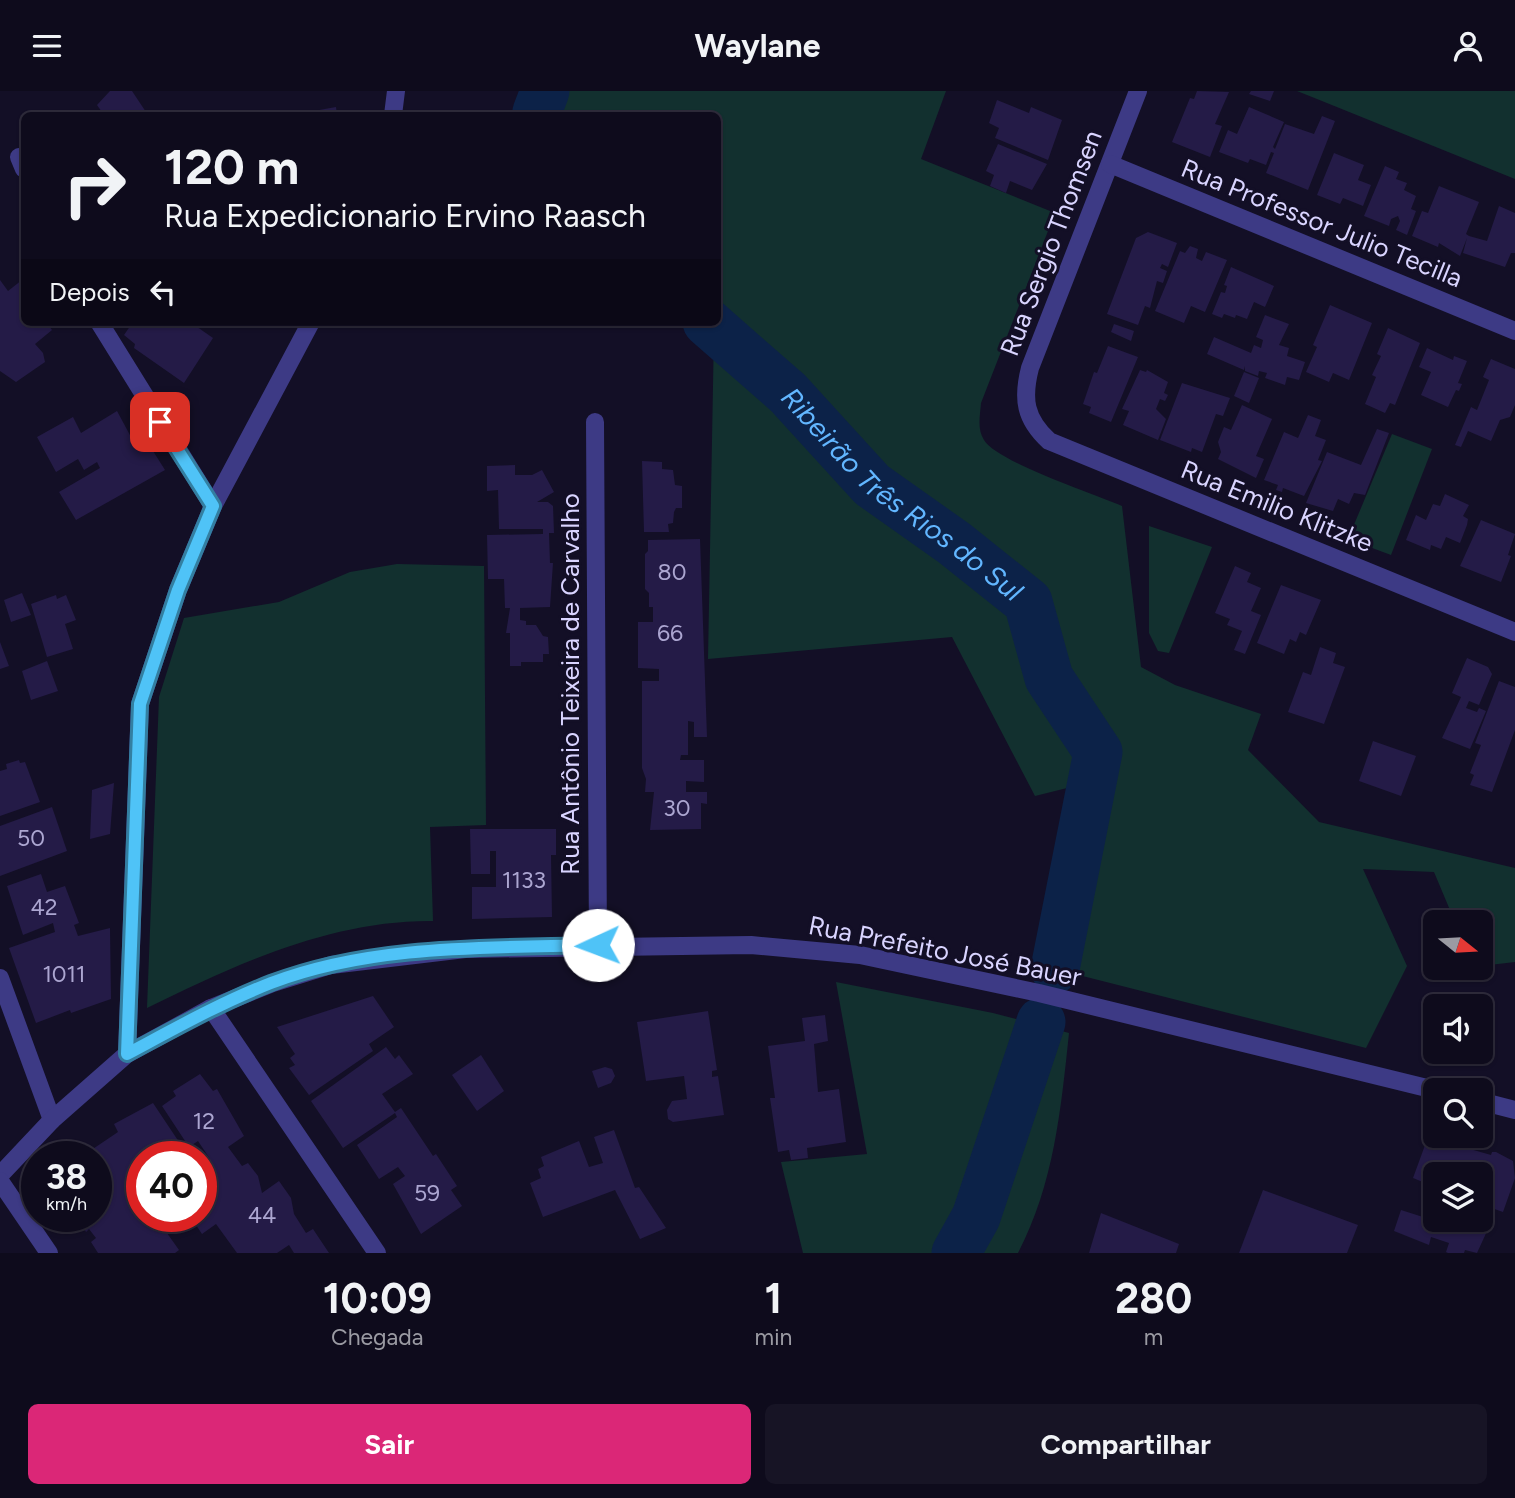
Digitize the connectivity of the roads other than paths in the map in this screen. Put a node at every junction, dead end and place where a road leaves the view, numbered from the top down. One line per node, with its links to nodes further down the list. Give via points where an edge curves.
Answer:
1 (396, 91): 3 (street)
2 (1138, 91): 4 (street, Rua Sergio Thomsen)
3 (393, 112)
4 (1110, 164): 7 (street, Rua Professor Julio Tecilla); 8 (street, Rua Sergio Thomsen, via 1030,368 1024,392)
5 (101, 326): 10 (street)
6 (309, 326): 10 (street)
7 (1515, 331)
8 (1029, 415): 11 (street, Rua Emilio Klitzke, via 1049,441)
9 (596, 422): 12 (street, Rua Antônio Teixeira de Carvalho)
10 (213, 506): 15 (street, via 178,590 140,704)
11 (1515, 632)
12 (598, 945): 14 (street, Rua Prefeito José Bauer, via 464,949 359,961 272,982); 16 (street, Rua Prefeito José Bauer, via 751,945 860,955 1039,993)
13 (0, 978): 19 (street)
14 (211, 1008): 15 (street, Rua Prefeito José Bauer); 23 (street)
15 (127, 1054): 19 (street, Rua Prefeito José Bauer)
16 (1423, 1087)
17 (1493, 1104): 18 (street)
18 (1515, 1110)
19 (52, 1121): 20 (street, Rua Prefeito José Bauer)
20 (0, 1175)
21 (0, 1181): 22 (street)
22 (49, 1253)
23 (377, 1253)

